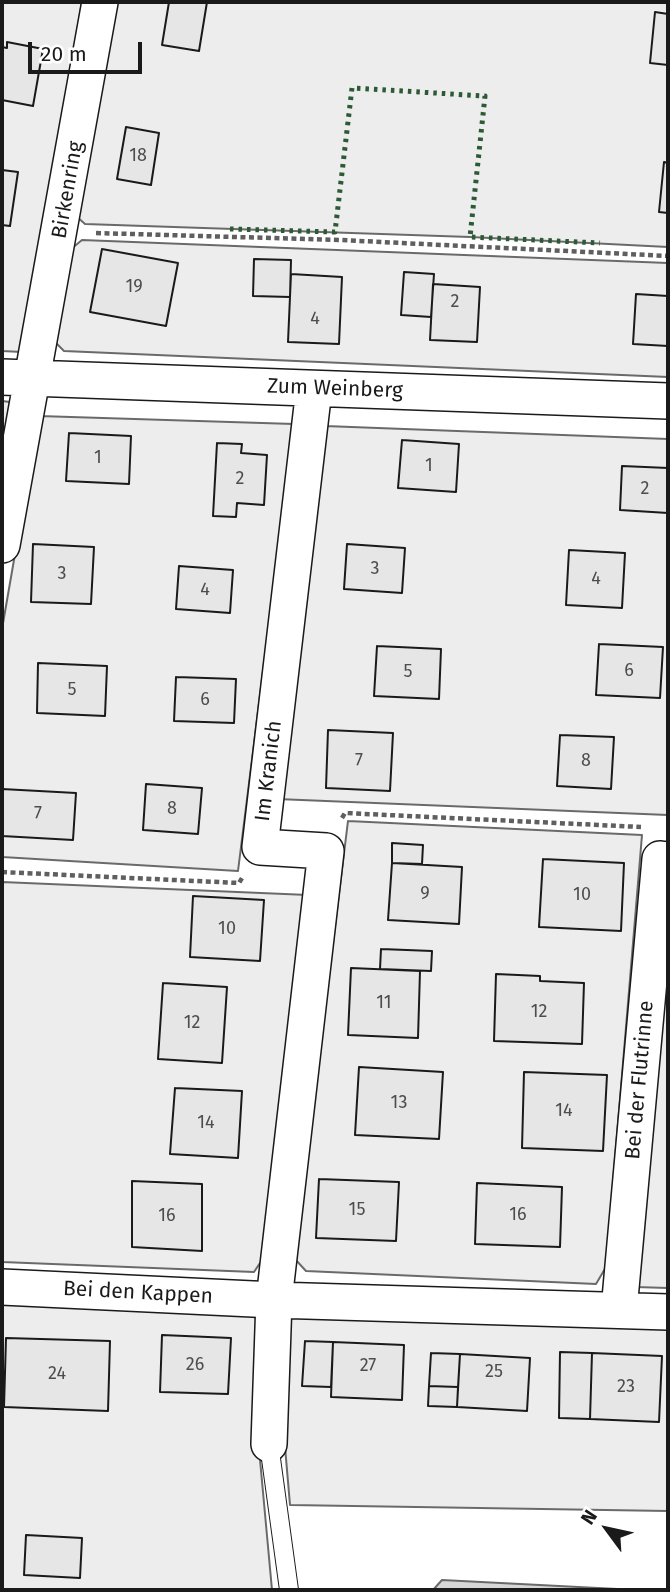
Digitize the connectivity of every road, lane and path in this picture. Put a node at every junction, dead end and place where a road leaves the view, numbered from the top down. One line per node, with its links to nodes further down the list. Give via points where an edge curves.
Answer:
1 (100, 2): 2 (street, Birkenring)
2 (61, 232): 3 (path); 4 (street, Birkenring)
3 (668, 256)
4 (17, 377): 5 (street, Zum Weinberg); 7 (street)
5 (314, 389): 6 (street, Zum Weinberg); 8 (street, Im Kranich)
6 (668, 401)
7 (2, 545)
8 (260, 847): 9 (street, Im Kranich); 11 (path, via 240,883)
9 (326, 851): 10 (path, via 345,813 645,827); 13 (street)
10 (664, 859): 14 (street, Bei der Flutrinne)
11 (2, 872)
12 (2, 1287): 13 (street, Bei den Kappen)
13 (274, 1300): 14 (street); 16 (street)
14 (619, 1310): 15 (street)
15 (668, 1312)
16 (269, 1444): 17 (lane)
17 (289, 1590)

